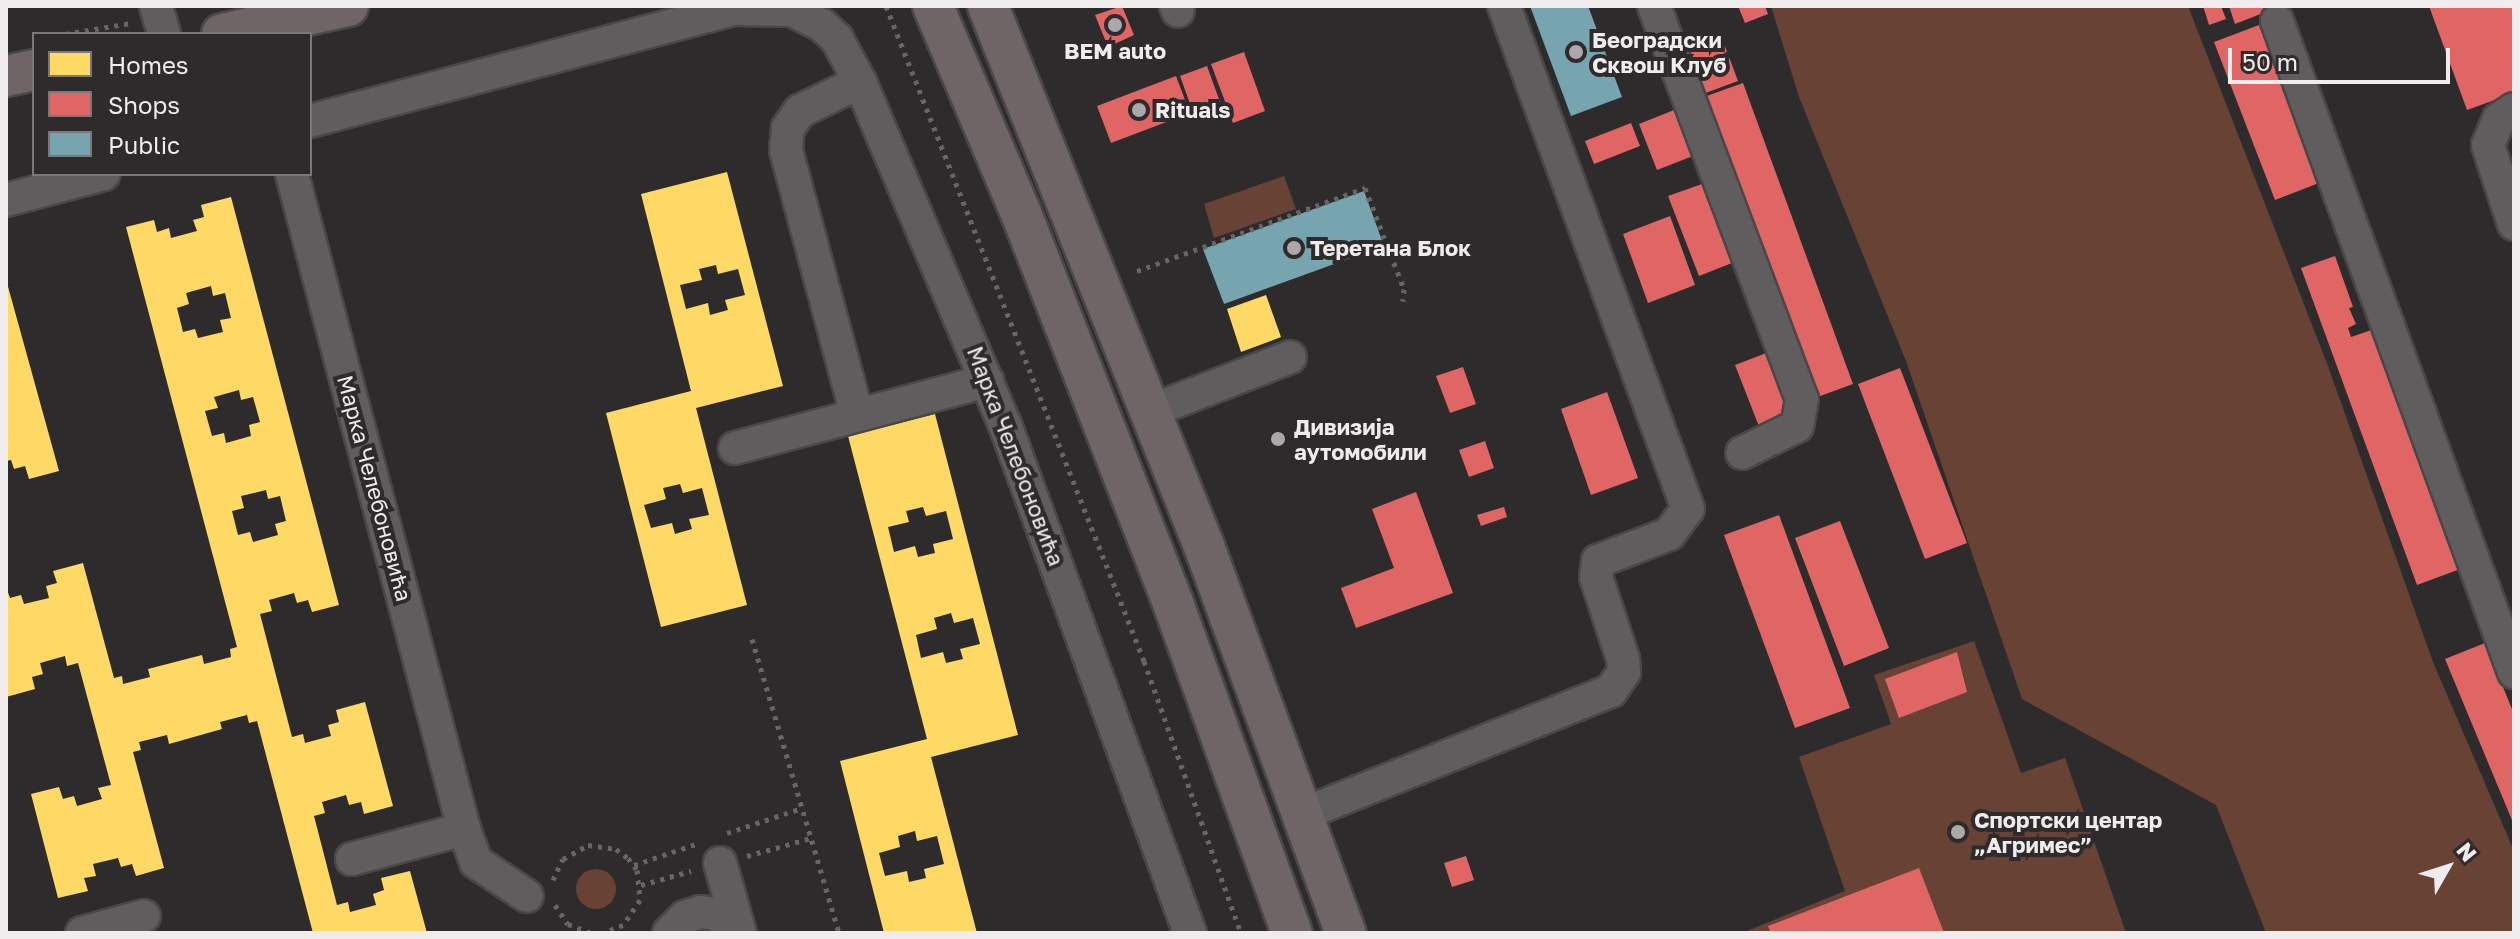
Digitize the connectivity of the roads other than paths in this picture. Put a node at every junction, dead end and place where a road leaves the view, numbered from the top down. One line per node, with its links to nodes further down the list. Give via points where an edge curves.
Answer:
1 (156, 6): 8 (street)
2 (348, 6): 9 (main road)
3 (933, 6): 36 (main road, via 1021,213 1167,588)
4 (988, 6): 21 (main road)
5 (1504, 6): 26 (street, via 1688,509 1669,534 1598,561 1596,577 1623,659 1624,672 1611,691)
6 (1654, 6): 24 (street, via 1802,399 1797,426)
7 (2277, 21): 25 (street)
8 (163, 32)
9 (231, 32)
10 (32, 70): 11 (main road)
11 (6, 76)
12 (860, 82): 14 (street, Марка Челебоновића, via 837,39 792,10 733,9); 20 (street, Марка Челебоновића); 22 (street, via 800,111 788,128 786,150)
13 (2514, 109): 18 (street, via 2499,119 2488,145)
14 (312, 120)
15 (96, 176): 17 (street)
16 (293, 176): 27 (street, Марка Челебоновића)
17 (6, 200)
18 (2514, 224)
19 (1290, 357): 21 (street)
20 (987, 381): 22 (street); 35 (street, Марка Челебоновића)
21 (1151, 411): 26 (main road)
22 (857, 415): 23 (street)
23 (735, 448)
24 (1742, 453)
25 (2514, 672)
26 (1303, 814): 37 (main road)
27 (464, 829): 28 (street); 30 (street, Марка Челебоновића, via 476,862)
28 (352, 859)
29 (720, 863): 34 (street)
30 (544, 894)
31 (144, 916): 32 (street)
32 (82, 933)
33 (669, 933): 34 (street, via 685,917 700,912 716,914)
34 (739, 933)
35 (1190, 933)
36 (1292, 933)
37 (1346, 933)

